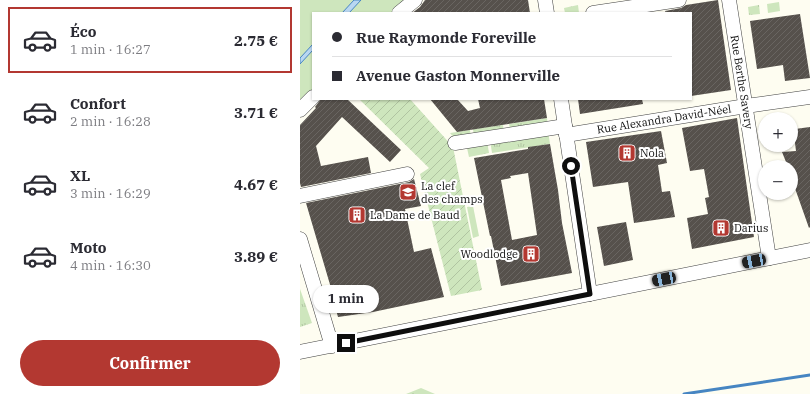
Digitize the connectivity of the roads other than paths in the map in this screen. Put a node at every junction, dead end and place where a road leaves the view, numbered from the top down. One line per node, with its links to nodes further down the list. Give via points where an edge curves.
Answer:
1 (415, 0): 5 (street)
2 (545, 0): 6 (street)
3 (679, 0): 7 (street)
4 (729, 0): 11 (street, Rue Berthe Savery)
5 (400, 12)
6 (547, 12)
7 (600, 12)
8 (810, 97): 11 (street, Rue Alexandra David-Néel)
9 (312, 98): 12 (street)
10 (561, 100): 13 (street)
11 (746, 106): 13 (street, Rue Alexandra David-Néel); 19 (street, Rue Berthe Savery)
12 (300, 110)
13 (565, 130): 14 (street, Rue Alexandra David-Néel); 20 (street)
14 (455, 143)
15 (406, 174): 16 (street)
16 (300, 196)
17 (300, 238): 21 (street)
18 (810, 250): 19 (street)
19 (769, 258): 20 (street)
20 (590, 294): 21 (street)
21 (332, 346): 22 (street)
22 (300, 352)

